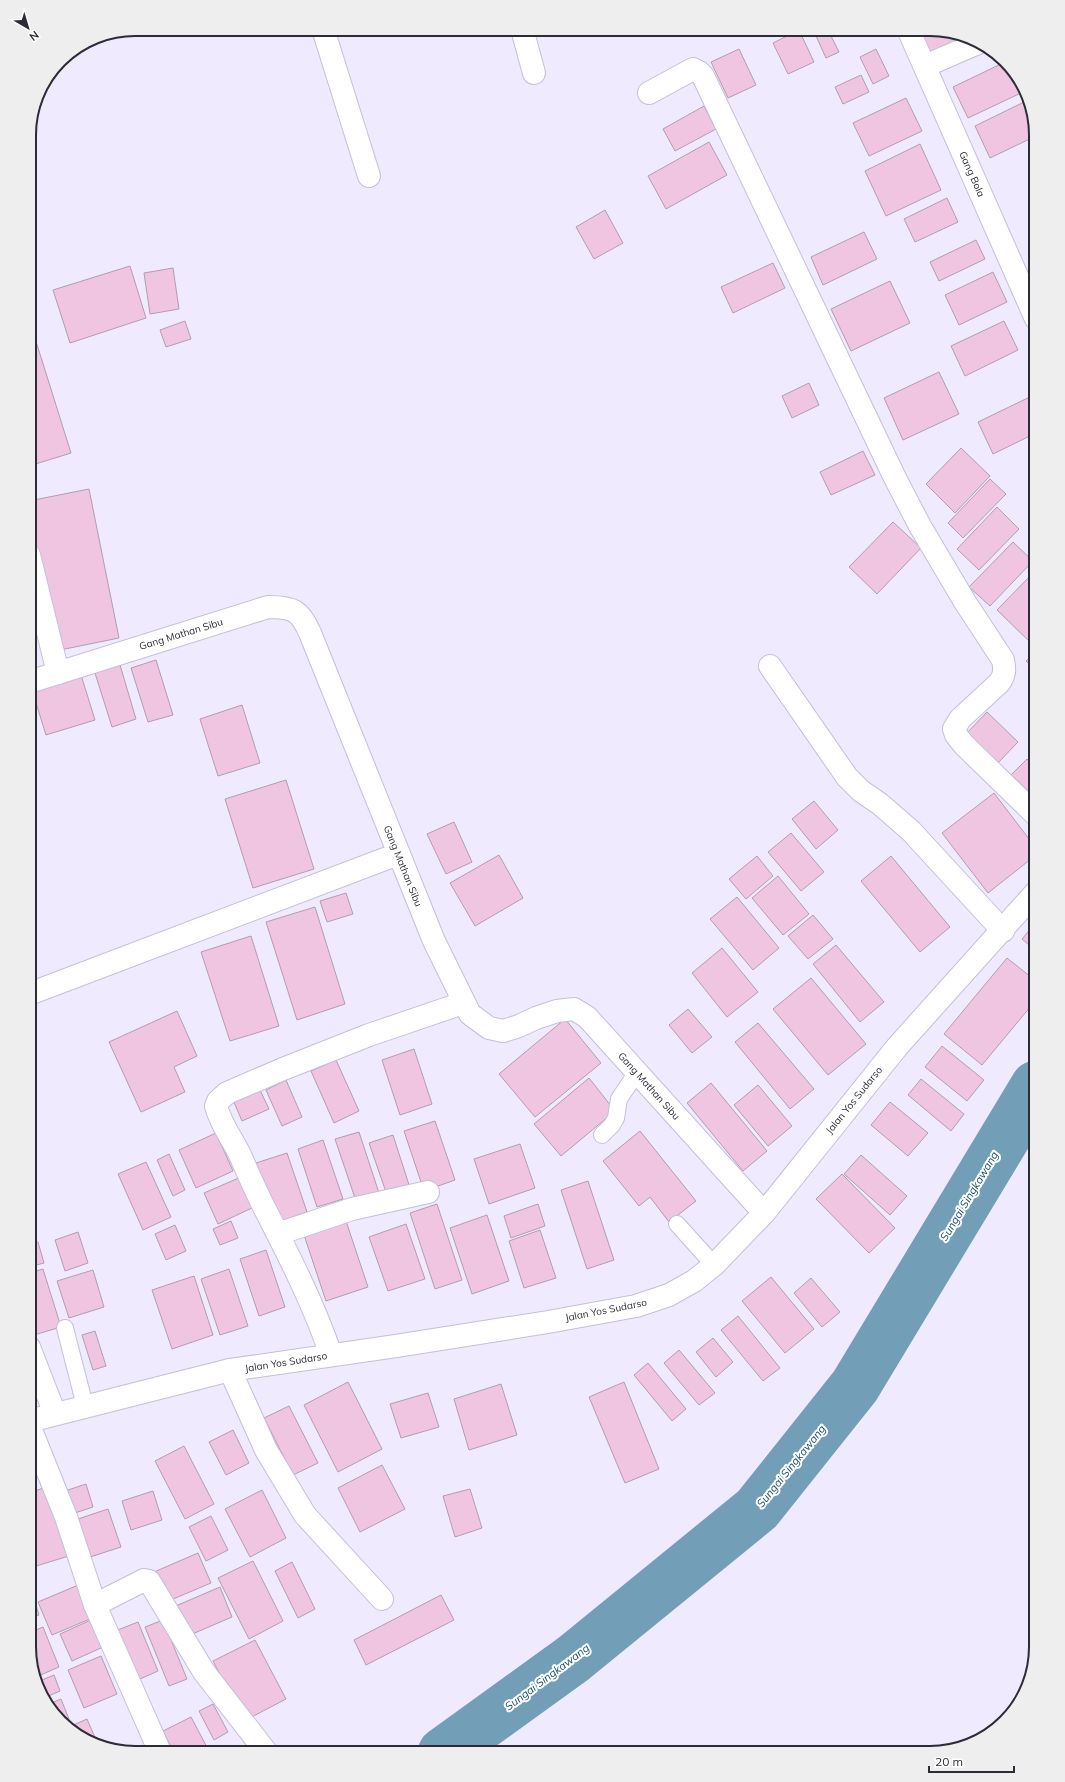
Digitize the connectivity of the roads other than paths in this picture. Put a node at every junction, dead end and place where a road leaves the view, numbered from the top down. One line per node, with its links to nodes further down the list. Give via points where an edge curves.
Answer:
1 (325, 36): 8 (street)
2 (524, 36): 6 (street)
3 (911, 36): 5 (street, Gang Bola)
4 (973, 45): 5 (street)
5 (925, 66): 9 (street, Gang Bola)
6 (534, 73)
7 (649, 93): 14 (street, via 693,69 703,76 895,478 965,602 1003,660 1003,677 960,719 954,729 956,734 964,745)
8 (369, 176)
9 (1029, 303)
10 (36, 583): 12 (street)
11 (770, 666): 17 (street, via 847,777 911,831)
12 (58, 673): 13 (street, Gang Mathan Sibu); 15 (street, Gang Mathan Sibu, via 268,607 285,607 295,612 304,619 310,633)
13 (36, 680)
14 (1029, 807)
15 (398, 854): 18 (street); 19 (street, Gang Mathan Sibu)
16 (1029, 900): 17 (street, Jalan Yos Sudarso)
17 (1002, 931): 23 (street, Jalan Yos Sudarso, via 897,1047)
18 (36, 991)
19 (463, 1003): 20 (street, Gang Mathan Sibu, via 470,1014 479,1021 490,1028 502,1031 557,1011 574,1008 587,1017); 25 (street, via 369,1035 283,1069 227,1093 218,1101 218,1115)
20 (637, 1072): 21 (lane, via 619,1099 616,1118); 23 (street, Gang Mathan Sibu)
21 (602, 1135)
22 (428, 1192): 25 (street, via 352,1209)
23 (764, 1213): 26 (street, Jalan Yos Sudarso)
24 (677, 1224): 26 (lane)
25 (278, 1234): 28 (street, via 318,1318)
26 (714, 1265): 28 (street, Jalan Yos Sudarso, via 694,1281 669,1295 636,1306)
27 (65, 1328): 31 (lane)
28 (331, 1355): 30 (street, Jalan Yos Sudarso)
29 (36, 1365): 32 (street)
30 (230, 1370): 31 (street, Jalan Yos Sudarso); 35 (street, via 266,1450 305,1515)
31 (85, 1406): 32 (street, Jalan Yos Sudarso)
32 (55, 1414): 33 (street, Jalan Yos Sudarso)
33 (36, 1419)
34 (36, 1443): 36 (street, via 66,1517)
35 (382, 1598)
36 (94, 1605): 37 (street); 38 (street, via 144,1580 149,1581 204,1672)
37 (157, 1746)
38 (262, 1746)

